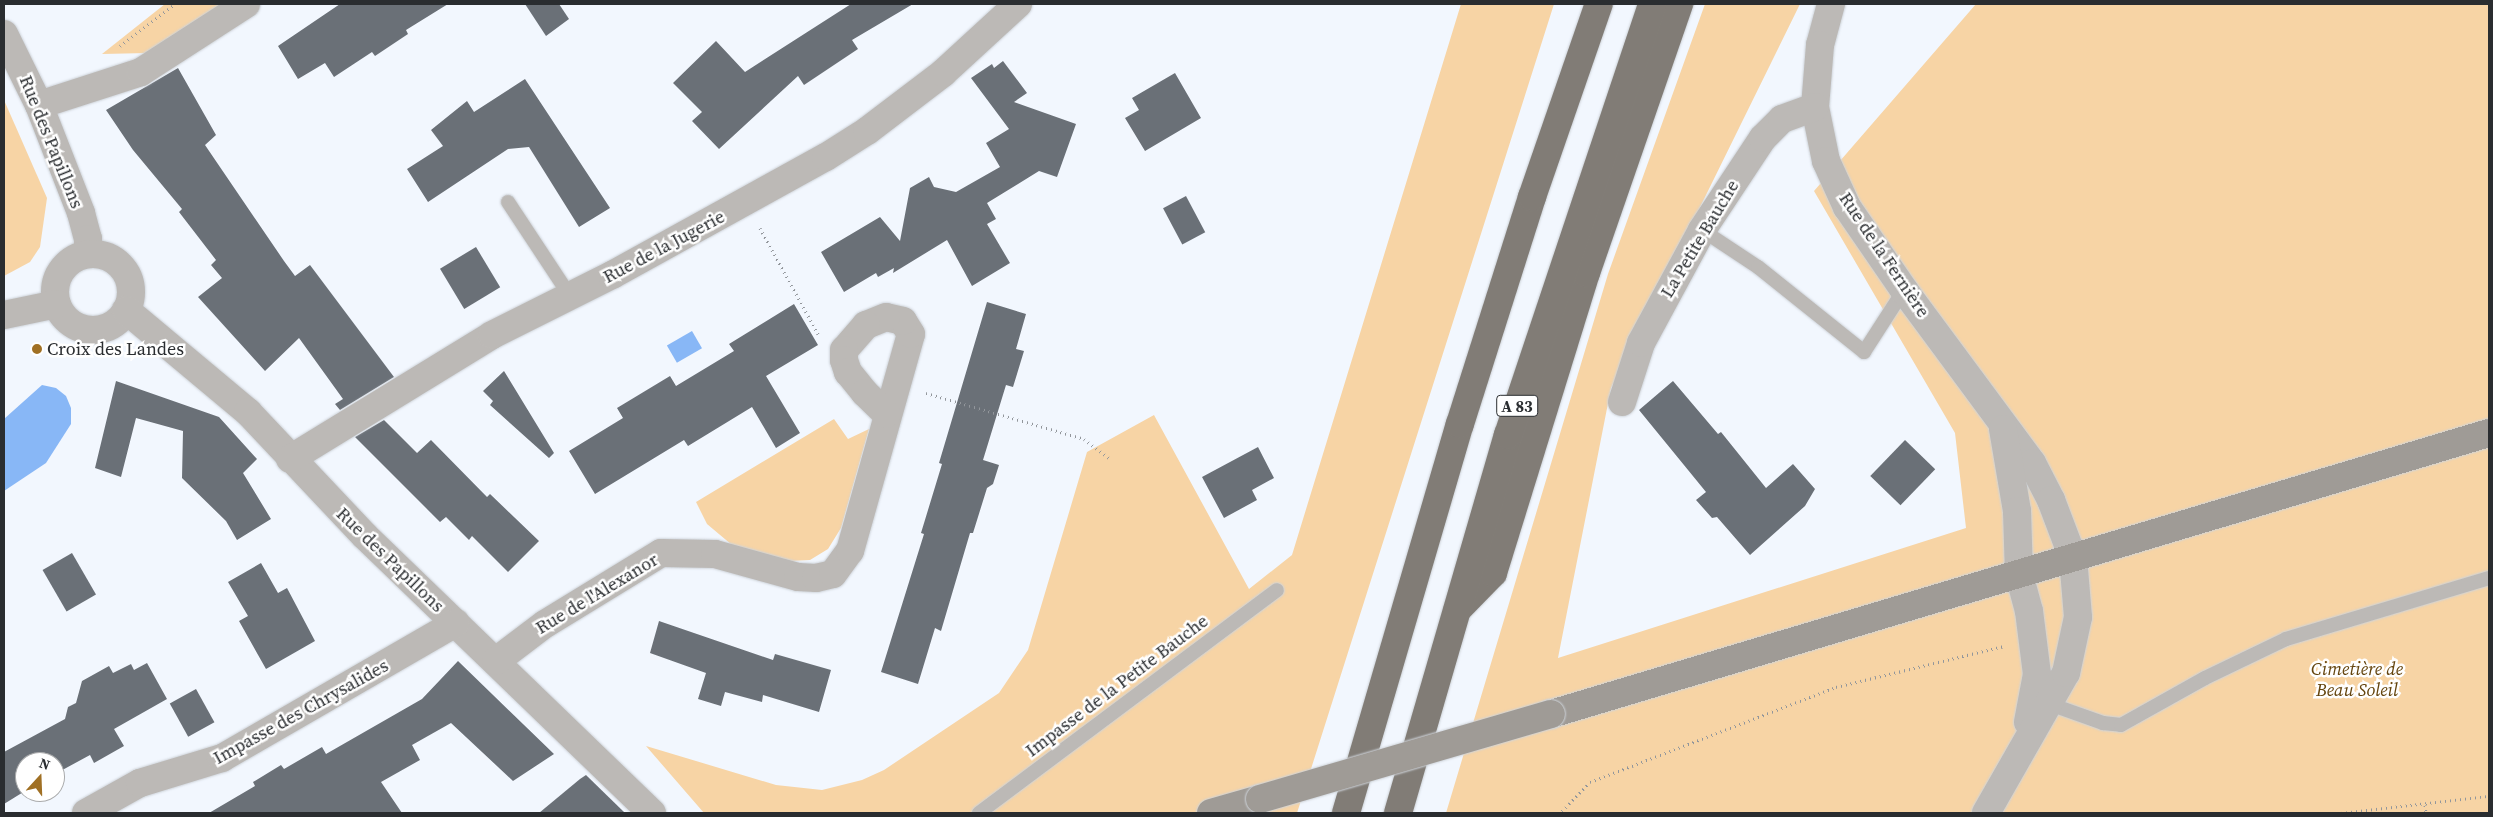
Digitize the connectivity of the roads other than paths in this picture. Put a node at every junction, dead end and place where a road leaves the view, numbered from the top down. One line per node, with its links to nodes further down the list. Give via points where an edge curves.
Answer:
1 (246, 4): 8 (street, via 141,72)
2 (1018, 4): 14 (street, Rue de la Jugerie, via 943,73 867,131 746,203)
3 (1599, 4): 35 (highway, A 83, via 1532,197 1460,424)
4 (1652, 4): 27 (highway, A 83, via 1572,234)
5 (1679, 4): 27 (highway, via 1586,273 1493,574)
6 (1831, 4): 9 (street, Rue de la Fernière, via 1820,45)
7 (4, 34): 8 (street, Rue des Papillons)
8 (39, 104): 12 (street, Rue des Papillons, via 81,213 88,239)
9 (1816, 107): 11 (street, La Petite Bauche, via 1782,119 1763,138); 13 (street, Rue de la Fernière, via 1826,161 1847,207)
10 (508, 202): 14 (lane)
11 (1702, 230): 13 (lane, via 1758,267 1864,352); 18 (street, La Petite Bauche, via 1641,342)
12 (88, 254): 15 (street, via 68,263 60,272 54,293); 16 (street, via 111,258 124,270 130,286)
13 (1904, 290): 20 (street, Rue de la Fernière, via 1961,363)
14 (570, 296): 22 (street, Rue de la Jugerie, via 492,335)
15 (57, 304): 16 (street, via 63,315 84,329 108,326); 17 (street)
16 (126, 310): 22 (street, Rue des Papillons, via 248,412)
17 (4, 315)
18 (1622, 402)
19 (887, 414): 19 (street, Rue de l'Alexanor, via 911,334 903,321 886,317 866,326 844,350 848,372); 29 (street, Rue de l'Alexanor, via 850,552 832,574 816,578 798,577 715,554 661,553 544,624)
20 (2003, 428): 23 (street, Rue de la Fernière, via 2032,463 2051,500); 24 (street, Rue de la Fernière, via 2018,511)
21 (2489, 433): 23 (main road)
22 (290, 460): 28 (street, Rue des Papillons)
23 (2073, 558): 24 (main road); 30 (street, Rue de la Fernière, via 2078,617 2066,673)
24 (2019, 574): 30 (street, Rue de la Fernière); 34 (main road, bridge)
25 (2489, 578): 30 (lane, via 2286,639 2205,678 2121,725 2103,723)
26 (1277, 590): 33 (lane, Impasse de la Petite Bauche)
27 (1455, 611): 36 (highway, A 83)
28 (456, 623): 29 (street, Rue des Papillons); 31 (street, Impasse des Chrysalides, via 222,758 140,783)
29 (496, 661): 32 (street, Rue des Papillons)
30 (2041, 701): 37 (street, via 2021,749)
31 (86, 813)
32 (652, 813)
33 (979, 813)
34 (1212, 813)
35 (1346, 813)
36 (1398, 813)
37 (1986, 813)

